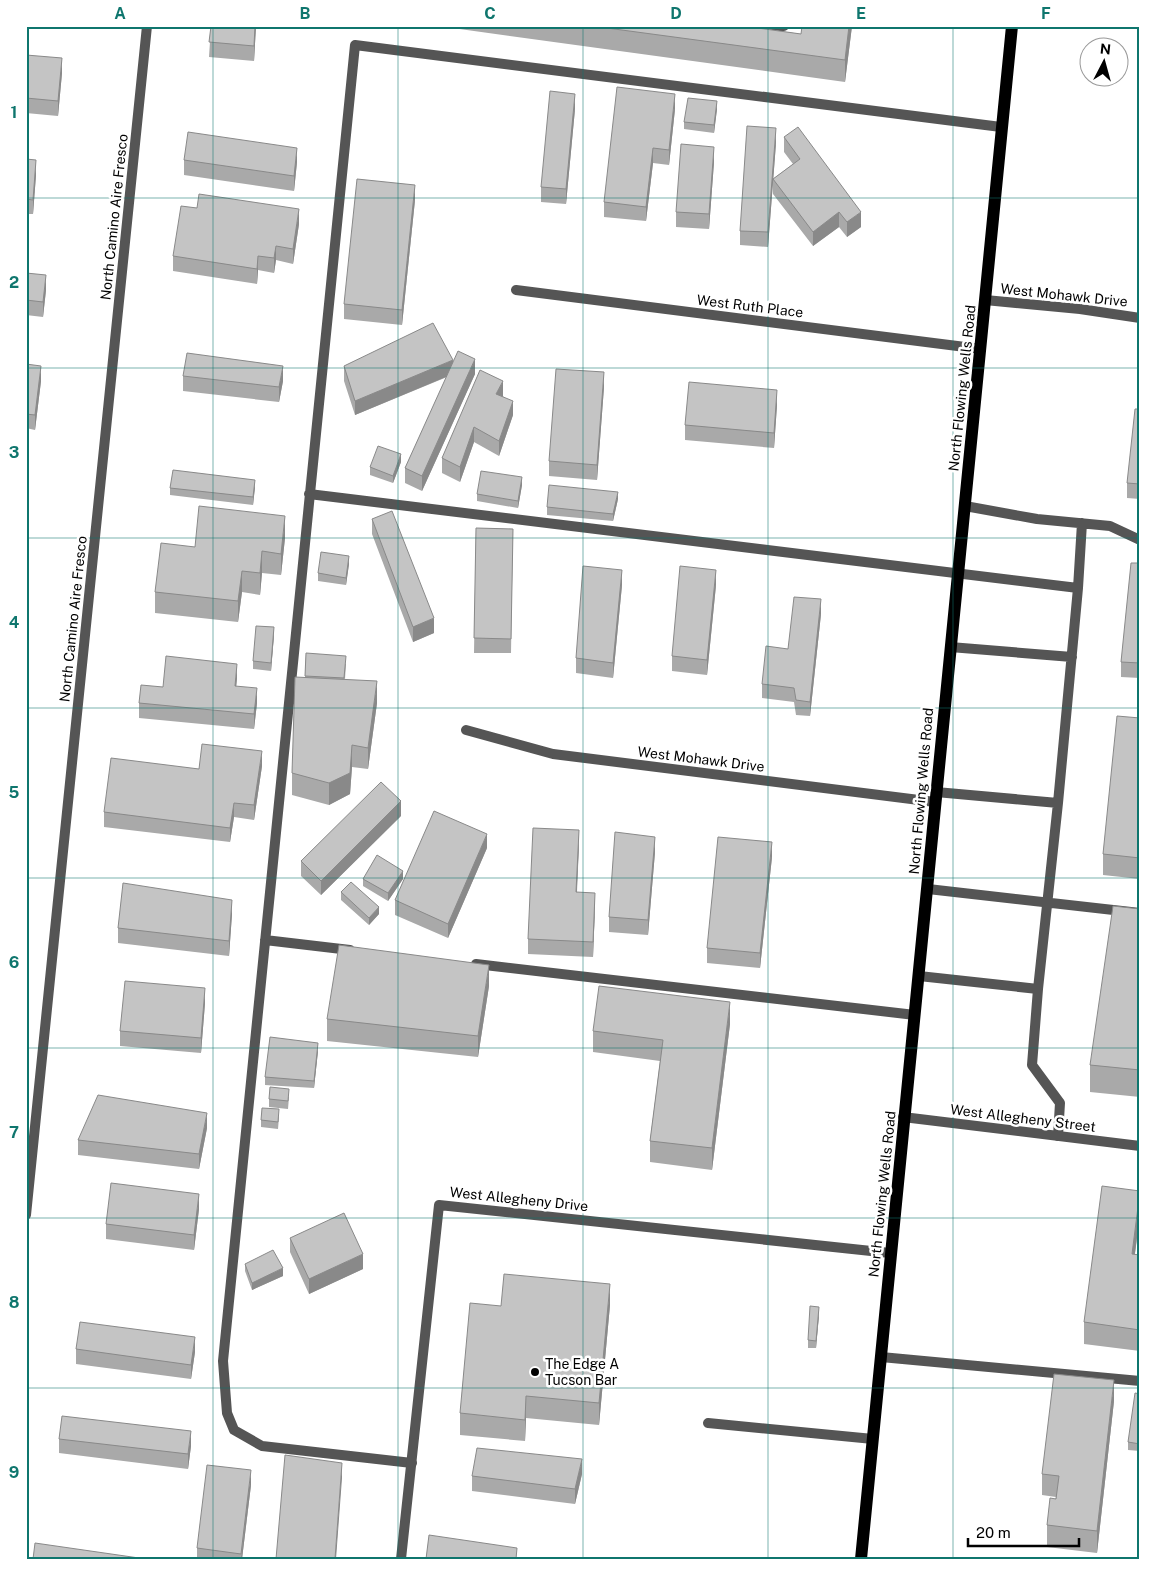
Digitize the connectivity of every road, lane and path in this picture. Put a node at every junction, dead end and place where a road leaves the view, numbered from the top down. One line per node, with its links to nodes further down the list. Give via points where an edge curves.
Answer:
1 (147, 26): 33 (street, North Camino Aire Fresco)
2 (771, 26): 3 (street)
3 (784, 26)
4 (1012, 26): 5 (main road, North Flowing Wells Road)
5 (1001, 127): 7 (main road, North Flowing Wells Road); 10 (street, via 355,45)
6 (516, 290): 9 (street, West Ruth Place)
7 (985, 300): 8 (street, West Mohawk Drive); 9 (main road, North Flowing Wells Road)
8 (1140, 318)
9 (981, 349): 11 (main road, North Flowing Wells Road)
10 (309, 494): 14 (street); 24 (street)
11 (965, 506): 12 (street); 14 (main road, North Flowing Wells Road)
12 (1082, 524): 13 (street, via 1110,526); 15 (street)
13 (1140, 540)
14 (958, 575): 15 (street); 16 (main road, North Flowing Wells Road)
15 (1078, 588): 17 (street)
16 (950, 647): 17 (street); 19 (main road, North Flowing Wells Road)
17 (1072, 657): 20 (street)
18 (466, 730): 19 (street, West Mohawk Drive, via 553,754)
19 (935, 797): 20 (street, West Mohawk Drive); 21 (main road, North Flowing Wells Road)
20 (1058, 802): 22 (street)
21 (928, 889): 22 (street); 27 (main road, North Flowing Wells Road)
22 (1048, 901): 23 (street); 28 (street)
23 (1140, 913)
24 (265, 940): 25 (street); 39 (street, via 223,1361 227,1413 234,1430 262,1446)
25 (364, 952)
26 (462, 963): 29 (street)
27 (919, 976): 28 (street); 29 (main road, North Flowing Wells Road)
28 (1038, 989): 31 (street, via 1032,1066 1060,1103)
29 (915, 1015): 30 (main road, North Flowing Wells Road)
30 (903, 1118): 31 (street, West Allegheny Street); 34 (main road, North Flowing Wells Road)
31 (1058, 1136): 32 (street, West Allegheny Street)
32 (1140, 1146)
33 (26, 1216)
34 (890, 1254): 35 (main road, North Flowing Wells Road); 39 (street, West Allegheny Drive, via 440,1205)
35 (882, 1357): 36 (street); 38 (main road, North Flowing Wells Road)
36 (1140, 1381)
37 (708, 1423): 38 (street)
38 (873, 1439): 41 (main road, North Flowing Wells Road)
39 (412, 1463): 40 (street, West Allegheny Drive)
40 (402, 1559)
41 (861, 1559)

